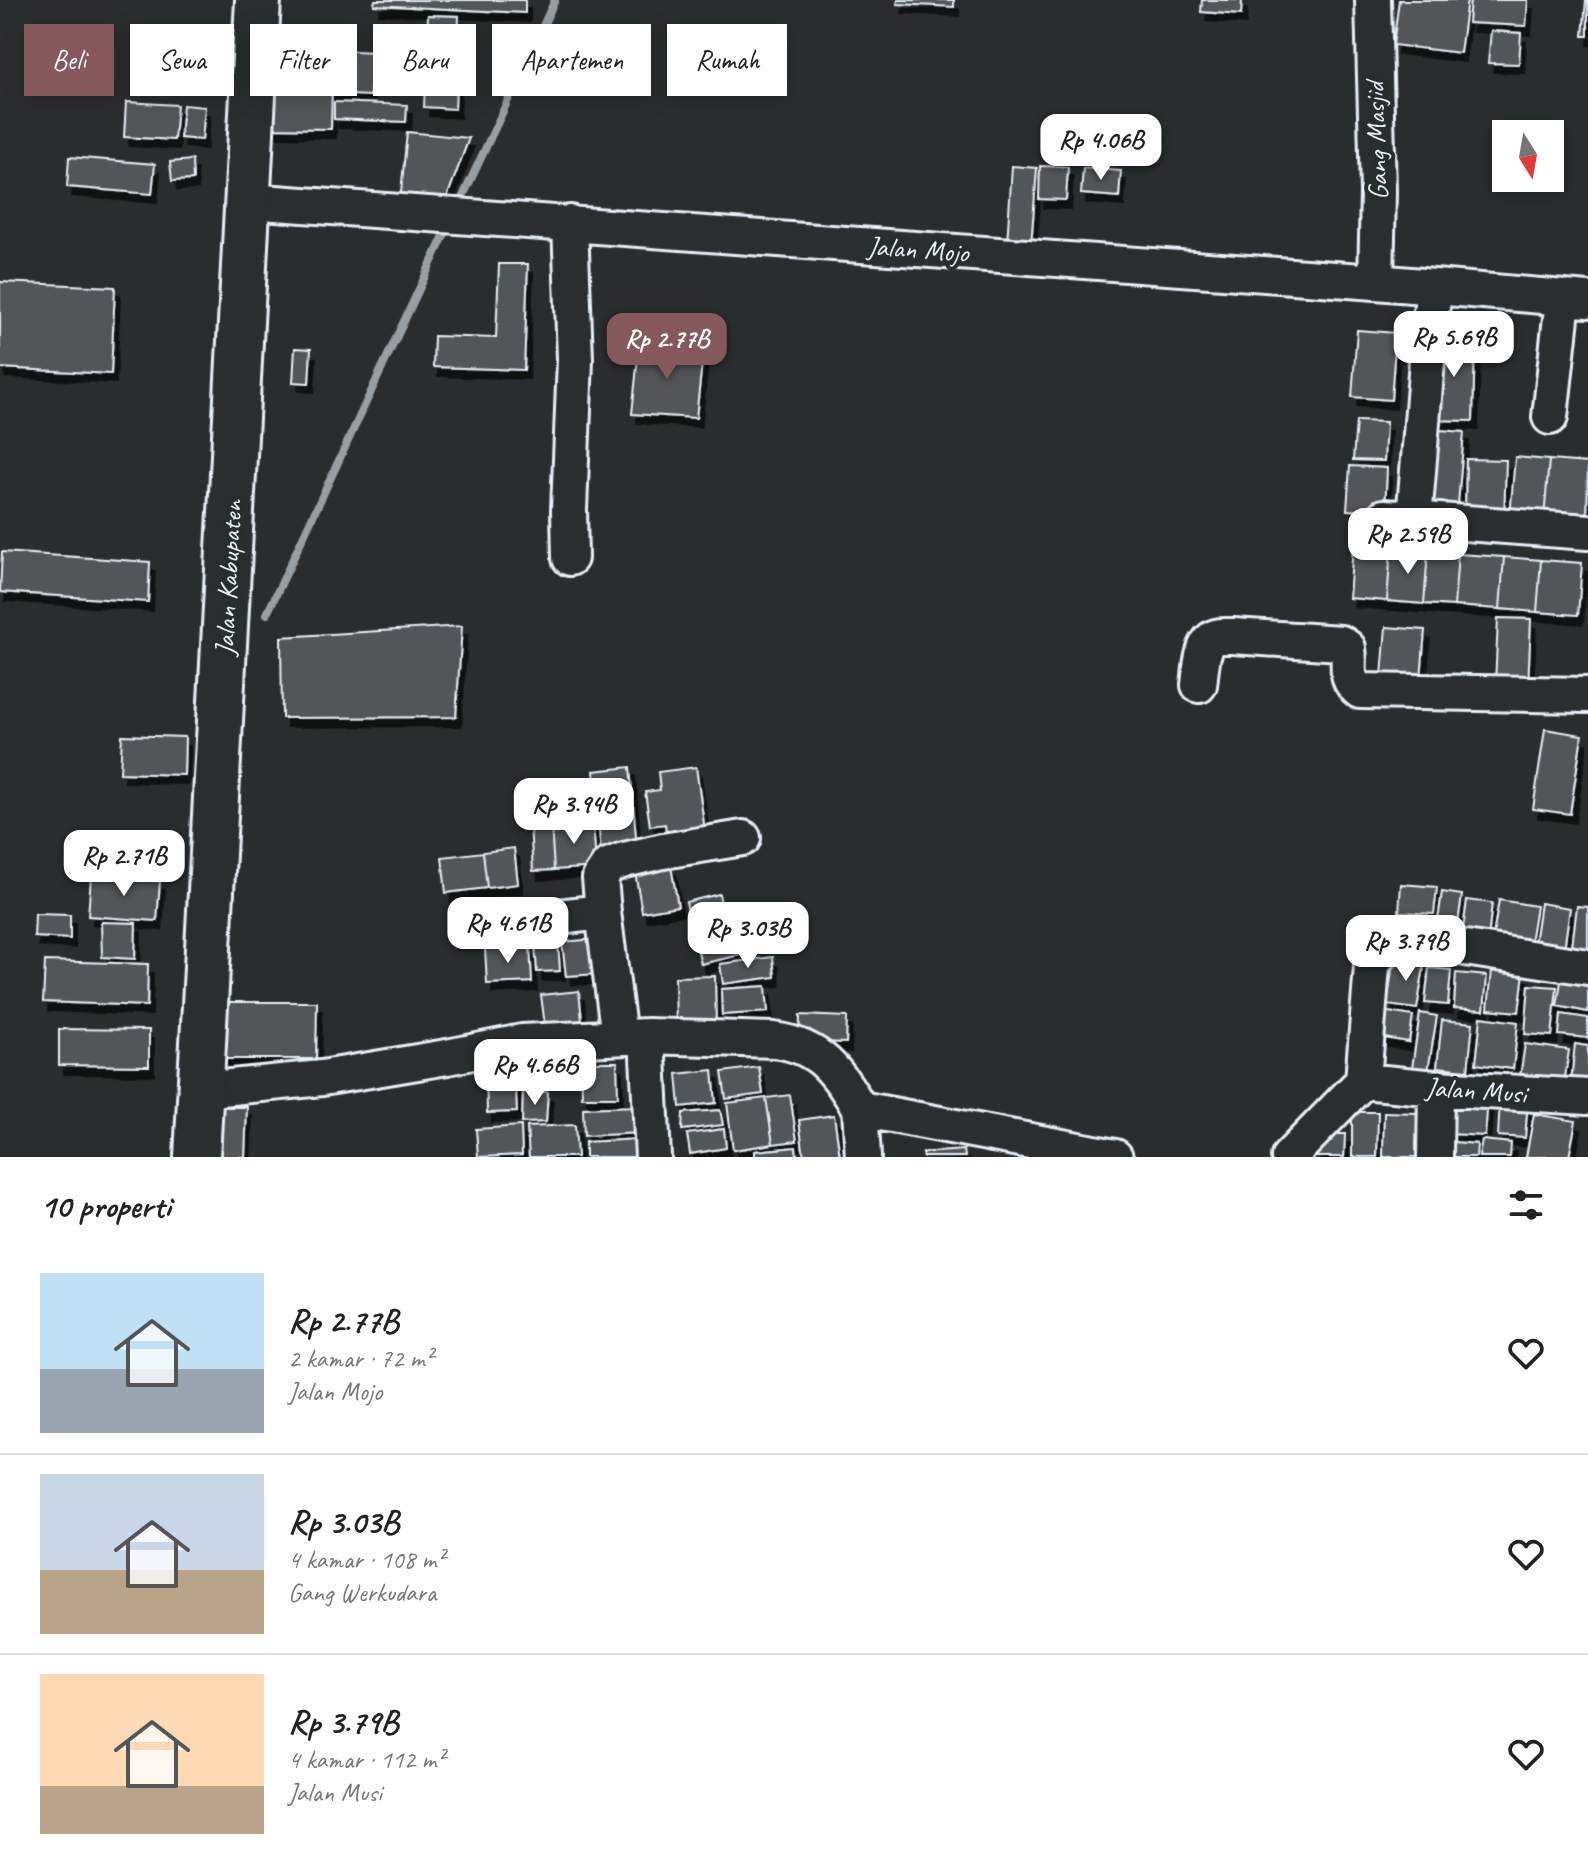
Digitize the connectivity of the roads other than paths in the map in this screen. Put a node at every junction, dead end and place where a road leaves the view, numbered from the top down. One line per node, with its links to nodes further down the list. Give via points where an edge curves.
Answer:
1 (258, 0): 3 (main road, Jalan Kabupaten)
2 (1373, 0): 5 (street, Gang Masjid)
3 (248, 201): 4 (street, Jalan Mojo); 20 (main road, Jalan Kabupaten)
4 (570, 223): 5 (street, Jalan Mojo); 10 (street, via 575,359)
5 (1376, 282): 6 (street, Jalan Mojo)
6 (1435, 288): 7 (street, Jalan Mojo); 9 (street, via 1399,519)
7 (1575, 299): 8 (street)
8 (1550, 417)
9 (1588, 532)
10 (570, 558)
11 (1199, 685): 12 (street, via 1210,640 1233,636 1341,643 1348,648 1351,683 1360,691)
12 (1588, 695)
13 (743, 838): 14 (street, via 608,866 600,878)
14 (603, 912): 15 (street); 17 (street)
15 (476, 926)
16 (1588, 967): 18 (street, via 1420,941 1382,950 1372,966)
17 (633, 1036): 20 (street, via 522,1042 322,1078); 22 (street, via 792,1042 817,1054 838,1074); 24 (street)
18 (1363, 1081): 19 (street, Jalan Musi); 27 (street)
19 (1436, 1088): 21 (street, Jalan Musi); 28 (street)
20 (201, 1090): 23 (main road, Jalan Kabupaten)
21 (1588, 1097)
22 (860, 1109): 25 (street); 26 (street)
23 (197, 1157)
24 (653, 1157)
25 (863, 1157)
26 (1115, 1157)
27 (1289, 1157)
28 (1435, 1157)

